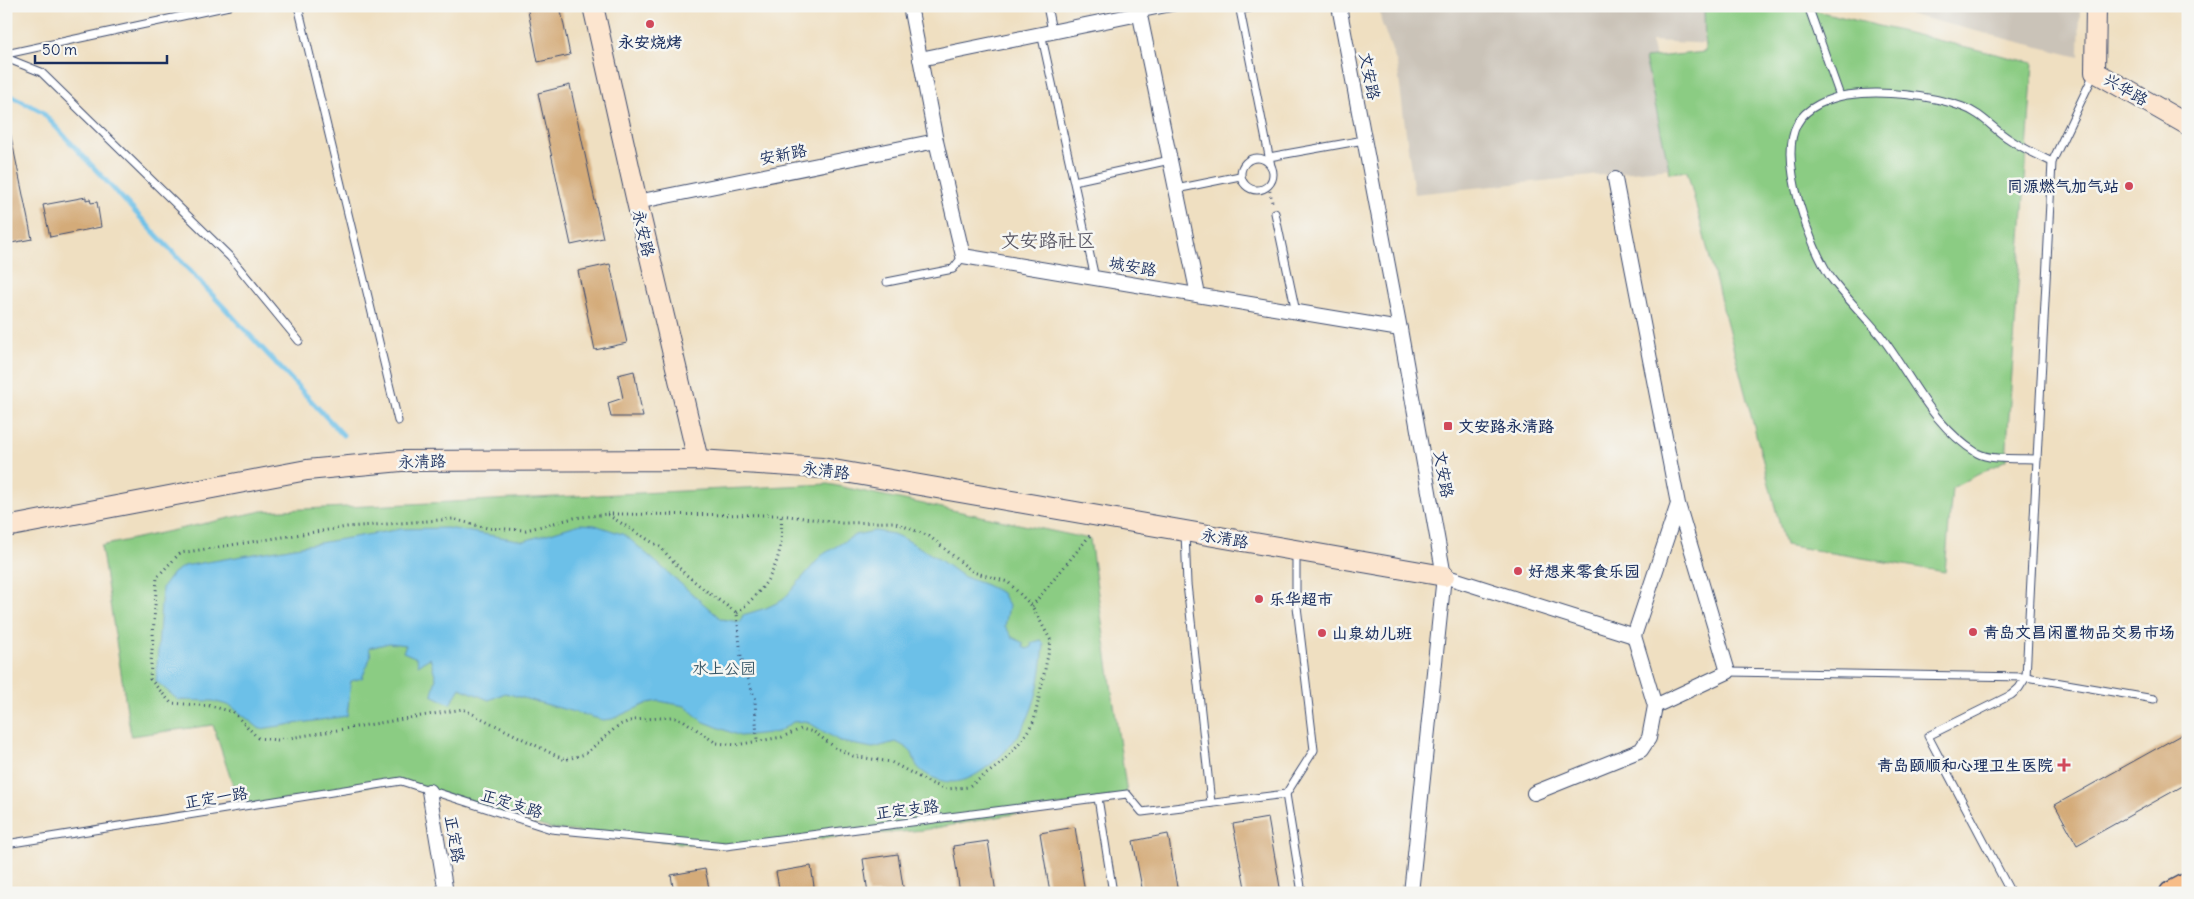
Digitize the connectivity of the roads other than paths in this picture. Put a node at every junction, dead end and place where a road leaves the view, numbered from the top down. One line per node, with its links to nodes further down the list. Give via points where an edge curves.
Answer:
1 (229, 6): 14 (lane)
2 (298, 6): 39 (lane)
3 (593, 6): 30 (street, 永安路)
4 (910, 6): 16 (street)
5 (1047, 6): 13 (lane)
6 (1178, 6): 12 (lane)
7 (1260, 6): 11 (lane)
8 (1339, 6): 20 (street, 文安路)
9 (1808, 6): 18 (lane)
10 (2096, 6): 17 (street, 兴华路)
11 (1244, 8): 22 (lane, via 1240,10)
12 (1138, 10): 13 (street); 23 (street)
13 (1046, 32): 16 (street); 28 (lane)
14 (6, 54)
15 (6, 58): 38 (lane, via 41,72 230,256)
16 (920, 59): 21 (street)
17 (2095, 72): 19 (street, 兴华路); 24 (lane)
18 (1840, 96): 24 (lane, via 1884,94 1920,97 1962,106 2009,140); 40 (lane, via 1817,104 1804,114 1792,138 1791,156 1804,219 1830,276 1880,335 1936,418 1953,436 1987,457)
19 (2188, 125)
20 (1364, 140): 22 (lane); 37 (street, 文安路)
21 (936, 141): 30 (street, 安新路); 32 (street)
22 (1269, 157): 25 (lane)
23 (1170, 160): 28 (lane); 29 (street)
24 (2052, 162): 40 (lane)
25 (1271, 166): 26 (lane, via 1262,159 1252,159 1243,165); 26 (lane, via 1273,176 1265,189 1254,191 1245,186)
26 (1240, 176): 29 (lane)
27 (1614, 179): 42 (street)
28 (1074, 181): 33 (lane)
29 (1176, 189): 35 (street)
30 (637, 202): 41 (street, 永安路)
31 (1275, 213): 36 (lane)
32 (964, 256): 33 (street, 城安路); 34 (lane, via 953,269)
33 (1095, 278): 35 (street, 城安路)
34 (887, 282)
35 (1198, 295): 36 (street, 城安路)
36 (1296, 312): 37 (street, 城安路)
37 (1400, 329): 46 (street, 文安路)
38 (299, 341)
39 (398, 421)
40 (2037, 458): 49 (lane)
41 (698, 460): 43 (street, 永清路, via 401,461 308,470); 44 (street, 永清路, via 822,468)
42 (1678, 504): 47 (street); 48 (street)
43 (6, 527)
44 (1185, 531): 45 (street, 永清路); 56 (lane, via 1187,584)
45 (1296, 550): 46 (street, 永清路); 54 (lane, via 1296,598 1314,750)
46 (1444, 576): 47 (street, 永清路); 62 (street, 文安路)
47 (1634, 636): 51 (street)
48 (1728, 672): 49 (lane); 51 (street)
49 (2026, 677): 50 (lane); 63 (lane, via 2011,695 1928,736)
50 (2154, 699)
51 (1655, 706): 53 (street, via 1649,738 1642,750)
52 (429, 790): 55 (lane, 正定支路, via 551,830 726,846); 57 (lane, 正定一路, via 401,781); 59 (street, 正定路)
53 (1534, 793)
54 (1286, 794): 56 (lane, 正定支路); 61 (lane)
55 (1098, 798): 56 (lane, 正定支路, via 1127,794 1142,812); 60 (lane)
56 (1211, 803)
57 (6, 844)
58 (2188, 884): 64 (main road)
59 (446, 893)
60 (1113, 893)
61 (1302, 893)
62 (1411, 893)
63 (2011, 893)
64 (2171, 893)

